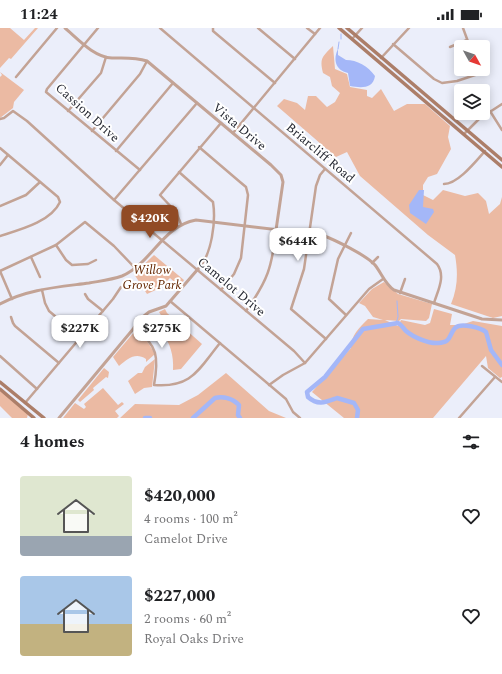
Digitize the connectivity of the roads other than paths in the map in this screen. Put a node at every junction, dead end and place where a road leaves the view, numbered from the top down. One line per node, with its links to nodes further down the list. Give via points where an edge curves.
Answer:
1 (57, 28): 30 (street)
2 (65, 28): 20 (street, Vista Drive)
3 (98, 28): 20 (street, Cassion Drive)
4 (160, 28): 15 (street, Briarcliff Road)
5 (168, 28): 15 (street)
6 (213, 28): 32 (street, via 213,31)
7 (258, 28): 26 (street)
8 (307, 28): 16 (street)
9 (320, 28): 16 (street)
10 (339, 28): 18 (main road)
11 (347, 28): 17 (main road)
12 (362, 28): 17 (street)
13 (409, 28): 21 (street)
14 (463, 28): 19 (street)
15 (165, 32): 35 (street, Briarcliff Road)
16 (315, 34): 26 (street)
17 (356, 35): 18 (street); 25 (main road)
18 (352, 39): 28 (main road)
19 (467, 40)
20 (84, 44): 24 (street, Vista Drive); 36 (street, Cassion Drive, via 46,92)
21 (393, 44): 25 (street); 29 (street, via 442,83)
22 (454, 45): 23 (street)
23 (450, 47)
24 (106, 57): 27 (street, Vista Drive, via 137,58); 36 (street, via 101,73)
25 (382, 57): 28 (street); 41 (main road)
26 (295, 59): 32 (street)
27 (147, 61): 31 (street, Vista Drive); 43 (street, via 140,74)
28 (378, 61): 45 (main road)
29 (472, 76)
30 (16, 77)
31 (174, 83): 33 (street, Vista Drive); 49 (street)
32 (275, 83): 35 (street)
33 (197, 103): 40 (street, Vista Drive); 56 (street)
34 (502, 104): 37 (street)
35 (254, 108): 44 (street); 55 (street, Briarcliff Road)
36 (68, 111): 43 (street, Cassion Drive)
37 (490, 111): 42 (street)
38 (0, 119): 60 (street, Camelot Drive, via 13,111 18,113)
39 (479, 120): 41 (street)
40 (221, 123): 44 (street, Vista Drive); 46 (street)
41 (467, 130): 45 (street); 47 (main road)
42 (502, 130)
43 (92, 131): 49 (street, Cassion Drive)
44 (233, 133): 65 (street, Vista Drive, via 281,175 282,188)
45 (464, 134): 50 (main road)
46 (199, 147): 57 (street); 64 (street, via 246,187 248,200)
47 (487, 147): 50 (street); 52 (main road)
48 (0, 148): 51 (street)
49 (116, 150): 56 (street, Cassion Drive)
50 (484, 152): 54 (main road); 59 (street, via 462,174)
51 (8, 155): 53 (street); 58 (street)
52 (502, 160)
53 (0, 164)
54 (502, 167)
55 (325, 169): 67 (street, via 316,186); 90 (street, Briarcliff Road, via 437,264 442,279)
56 (140, 170): 60 (street)
57 (179, 172): 62 (street, via 213,202); 63 (street, via 160,195 176,212)
58 (40, 182): 61 (street, via 26,195); 68 (street, via 60,202 59,206 37,222)
59 (444, 184)
60 (114, 200): 69 (street, Camelot Drive)
61 (0, 206)
62 (212, 221): 63 (street, via 196,220); 64 (street); 77 (street, via 209,253)
63 (181, 224): 69 (street)
64 (245, 225): 65 (street); 84 (street, via 239,263 231,280)
65 (276, 230): 67 (street); 92 (street, Vista Drive, via 270,271)
66 (351, 232): 71 (street)
67 (309, 234): 71 (street, via 322,235); 98 (street, via 302,276 291,309)
68 (0, 236)
69 (163, 240): 76 (street); 77 (street, Camelot Drive)
70 (56, 244): 72 (street); 74 (street, via 72,265 88,264); 76 (street, via 85,222)
71 (344, 246): 75 (street); 93 (street, via 338,259 329,299)
72 (31, 257): 78 (street); 79 (street)
73 (378, 257): 75 (street)
74 (96, 260)
75 (372, 263): 80 (street)
76 (136, 268): 83 (street, via 113,279)
77 (198, 269): 84 (street, Camelot Drive); 88 (street)
78 (0, 271): 87 (street)
79 (40, 277)
80 (383, 279): 85 (street, via 390,288); 93 (street, via 369,289)
81 (405, 280): 85 (street)
82 (121, 287): 91 (street)
83 (42, 290): 87 (street); 97 (street, via 49,311)
84 (221, 290): 92 (street, Camelot Drive)
85 (400, 292): 90 (street)
86 (85, 294): 91 (street)
87 (12, 299): 89 (street)
88 (170, 302): 96 (street, via 149,312); 99 (street)
89 (0, 304)
90 (434, 304): 95 (street, via 482,319)
91 (103, 311): 97 (street)
92 (246, 311): 102 (street, Camelot Drive)
93 (346, 315): 98 (street)
94 (12, 317): 101 (street, via 13,323)
95 (502, 320)
96 (134, 327): 99 (street, via 145,336 154,349 157,360 154,385 168,386 187,381); 113 (street)
97 (80, 337): 101 (street)
98 (326, 339): 102 (street)
99 (220, 343): 107 (street)
100 (0, 356): 109 (street)
101 (59, 363): 109 (street)
102 (305, 363): 107 (street, via 283,374)
103 (482, 366): 104 (street)
104 (495, 376): 106 (street); 115 (street)
105 (0, 382): 110 (main road)
106 (502, 382)
107 (270, 385): 114 (street, via 286,399 293,412)
108 (0, 389): 111 (main road)
109 (37, 389): 110 (street)
110 (25, 402): 112 (main road)
111 (34, 418)
112 (44, 418)
113 (60, 418)
114 (300, 418)
115 (460, 418)

